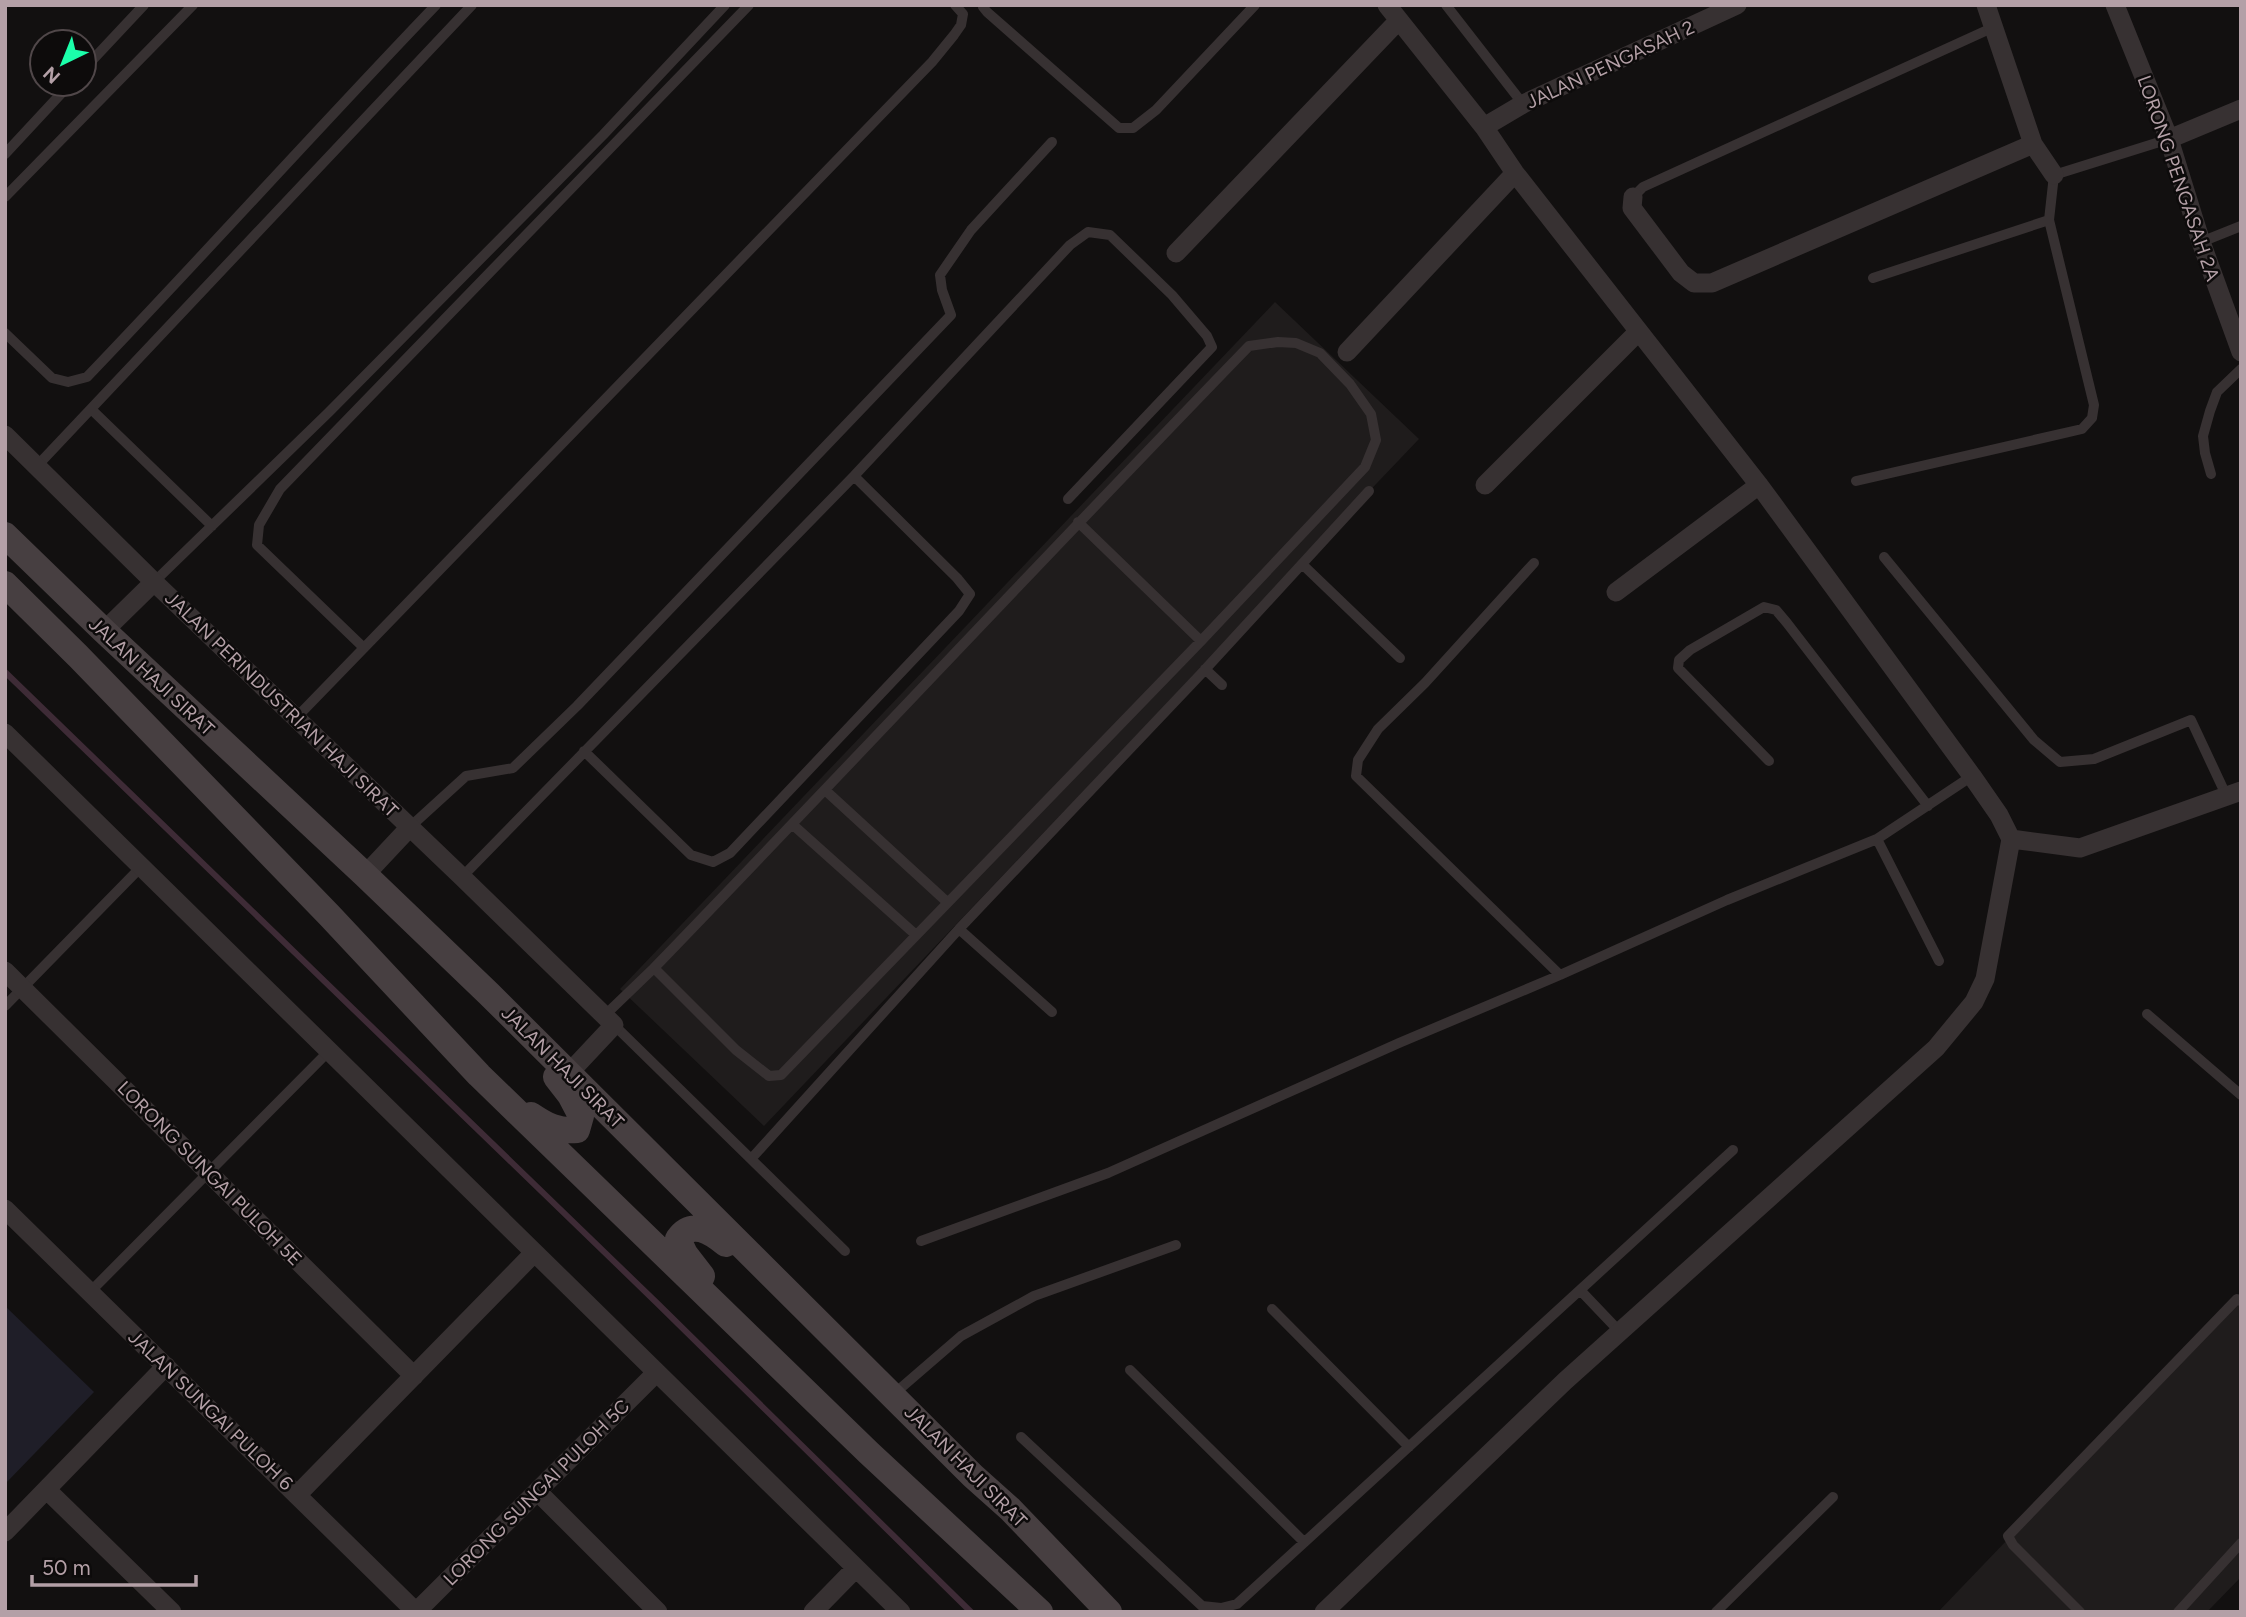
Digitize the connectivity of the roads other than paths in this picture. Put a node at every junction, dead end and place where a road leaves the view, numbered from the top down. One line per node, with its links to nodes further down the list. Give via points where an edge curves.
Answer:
1 (144, 5): 16 (lane)
2 (193, 5): 28 (lane)
3 (436, 5): 35 (lane, via 87,377 68,382 52,378)
4 (472, 5): 39 (lane)
5 (725, 5): 50 (lane, via 574,165)
6 (749, 5): 60 (lane, via 280,489 258,526 257,545)
7 (955, 5): 60 (lane, via 963,14 961,25 932,62)
8 (984, 5): 9 (lane, via 1119,128 1133,128 1156,110)
9 (1255, 5)
10 (1446, 5): 18 (lane)
11 (1986, 5): 15 (street)
12 (1732, 6): 18 (street, JALAN PENGASAH 2)
13 (2116, 6): 21 (street, LORONG PENGASAH 2A)
14 (1393, 13): 20 (street); 32 (street)
15 (1994, 27): 23 (street); 27 (lane, via 1643,187)
16 (98, 54)
17 (58, 98): 24 (lane)
18 (1523, 104): 20 (street, JALAN PENGASAH 2)
19 (2241, 108): 21 (street)
20 (1484, 127): 25 (street)
21 (2169, 139): 26 (lane); 31 (street, LORONG PENGASAH 2A)
22 (1052, 142): 73 (lane, via 971,230 940,275 951,315 513,768 467,776)
23 (2033, 144): 26 (street); 27 (street, via 1712,283 1695,283 1681,273 1632,208)
24 (5, 154)
25 (1515, 173): 34 (street); 36 (street)
26 (2054, 175): 29 (lane)
27 (1633, 197)
28 (5, 198)
29 (2049, 220): 33 (lane); 44 (lane, via 2094,405 2092,418 2082,429)
30 (2241, 226): 31 (lane)
31 (2201, 242): 37 (street, LORONG PENGASAH 2A)
32 (1176, 253)
33 (1873, 278)
34 (1638, 332): 45 (street); 46 (street)
35 (5, 333)
36 (1347, 352)
37 (2241, 352)
38 (2241, 369): 42 (lane, via 2217,392 2203,436)
39 (91, 409): 41 (lane); 50 (lane)
40 (5, 435): 41 (street, JALAN PERINDUSTRIAN HAJI SIRAT)
41 (37, 466): 55 (street, JALAN PERINDUSTRIAN HAJI SIRAT)
42 (2211, 474)
43 (854, 476): 48 (lane, via 1070,245 1088,232 1110,235 1172,295 1212,347); 66 (lane); 66 (lane, via 970,594 730,853 713,862 691,855)
44 (1856, 481)
45 (1485, 485)
46 (1759, 485): 57 (street); 68 (street)
47 (1369, 491): 54 (lane)
48 (1068, 499)
49 (1078, 522): 59 (lane); 59 (lane, via 1249,346 1296,343 1320,353 1371,414 1376,440 1365,467); 69 (lane)
50 (212, 526): 55 (lane)
51 (5, 535): 58 (main road, JALAN HAJI SIRAT)
52 (1884, 558): 70 (lane, via 2034,740 2060,762 2094,759 2191,720)
53 (1534, 563): 85 (lane, via 1378,729 1358,760 1356,776)
54 (1301, 564): 61 (lane); 62 (lane)
55 (153, 582): 58 (street, JALAN PERINDUSTRIAN HAJI SIRAT); 64 (street, JALAN PERINDUSTRIAN HAJI SIRAT)
56 (5, 584): 94 (main road, JALAN HAJI SIRAT, via 320,905)
57 (1616, 592)
58 (104, 631): 77 (main road, JALAN HAJI SIRAT)
59 (1201, 641): 79 (lane)
60 (363, 647): 64 (lane)
61 (1400, 658)
62 (1205, 669): 63 (lane); 80 (lane)
63 (1222, 685)
64 (296, 718): 73 (street, JALAN PERINDUSTRIAN HAJI SIRAT)
65 (5, 733): 76 (street)
66 (584, 751): 78 (lane)
67 (1769, 761): 71 (lane, via 1678,668 1679,660 1690,650 1764,607 1776,610)
68 (1972, 776): 71 (lane); 75 (street)
69 (825, 790): 72 (lane); 79 (lane)
70 (2234, 794): 75 (street, via 2080,848)
71 (1928, 806): 74 (lane)
72 (792, 824): 81 (lane); 83 (lane)
73 (410, 827): 77 (street, JALAN PERINDUSTRIAN HAJI SIRAT); 78 (street, JALAN PERINDUSTRIAN HAJI SIRAT)
74 (1877, 839): 82 (lane); 85 (lane)
75 (2011, 839): 109 (street, via 1985,979 1974,1002 1936,1048)
76 (141, 867): 86 (lane); 92 (street)
77 (365, 875): 87 (main road, JALAN HAJI SIRAT)
78 (462, 877): 91 (street, JALAN PERINDUSTRIAN HAJI SIRAT)
79 (947, 902): 81 (lane)
80 (959, 929): 89 (lane); 97 (lane)
81 (916, 935): 83 (lane, via 780,1075 769,1076 736,1050)
82 (1939, 961)
83 (653, 968): 91 (lane)
84 (5, 971): 86 (street, LORONG SUNGAI PULOH 5E)
85 (1560, 975): 100 (lane, via 1108,1173)
86 (23, 988): 88 (lane); 98 (street, LORONG SUNGAI PULOH 5E)
87 (489, 994): 93 (main road, JALAN HAJI SIRAT); 94 (main road, via 570,1095 581,1116 577,1130 563,1132 547,1126)
88 (5, 1006)
89 (1052, 1012)
90 (2147, 1014): 95 (lane)
91 (609, 1020): 93 (street); 97 (lane)
92 (329, 1051): 98 (lane); 103 (street)
93 (569, 1073): 106 (main road, JALAN HAJI SIRAT)
94 (479, 1075): 110 (main road, JALAN HAJI SIRAT)
95 (2241, 1095)
96 (1733, 1150): 104 (lane)
97 (751, 1159): 102 (lane)
98 (209, 1172): 105 (lane); 114 (street, LORONG SUNGAI PULOH 5E)
99 (5, 1209): 105 (street, JALAN SUNGAI PULOH 6)
100 (921, 1241)
101 (1175, 1245): 115 (lane, via 1022,1303 961,1336)
102 (845, 1251)
103 (534, 1253): 113 (street); 114 (street)
104 (1580, 1290): 109 (lane); 117 (lane)
105 (90, 1292): 111 (street, JALAN SUNGAI PULOH 6)
106 (796, 1300): 110 (main road, via 719,1238 700,1227 683,1232 678,1239 685,1254); 115 (main road, JALAN HAJI SIRAT)
107 (2241, 1301): 135 (lane, via 2237,1299 2008,1536)
108 (1272, 1309): 117 (lane)
109 (1620, 1332): 133 (street)
110 (760, 1348): 131 (main road, JALAN HAJI SIRAT)
111 (166, 1366): 118 (street); 120 (street, JALAN SUNGAI PULOH 6)
112 (1130, 1370): 123 (lane)
113 (656, 1373): 119 (street, LORONG SUNGAI PULOH 5C); 125 (street)
114 (414, 1376): 120 (street)
115 (893, 1395): 132 (main road, JALAN HAJI SIRAT)
116 (1021, 1437): 123 (lane, via 1202,1606 1237,1604)
117 (1409, 1447): 123 (lane)
118 (47, 1490): 122 (street); 126 (street)
119 (538, 1492): 127 (street, LORONG SUNGAI PULOH 5C); 128 (street)
120 (297, 1495): 127 (street, JALAN SUNGAI PULOH 6)
121 (1833, 1497): 134 (lane)
122 (5, 1532)
123 (1304, 1542)
124 (2241, 1543): 136 (lane)
125 (855, 1569): 129 (street); 130 (street)
126 (172, 1612)
127 (416, 1612)
128 (658, 1612)
129 (813, 1612)
130 (901, 1612)
131 (1040, 1612)
132 (1109, 1612)
133 (1324, 1612)
134 (1716, 1612)
135 (2080, 1612)
136 (2178, 1612)

